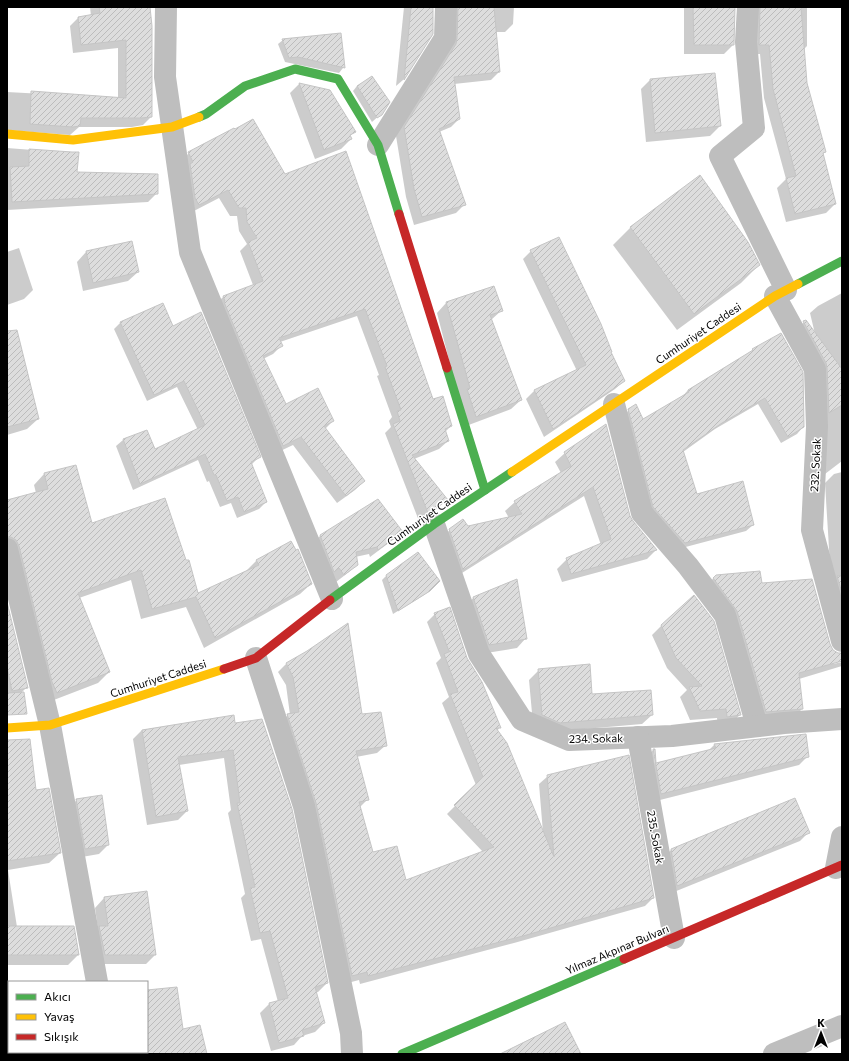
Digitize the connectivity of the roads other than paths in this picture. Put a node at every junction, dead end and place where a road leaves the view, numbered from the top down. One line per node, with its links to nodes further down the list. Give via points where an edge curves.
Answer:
1 (166, 7): 4 (street, via 165,78)
2 (446, 7): 6 (street, via 444,38)
3 (748, 7): 8 (street, 232. Sokak, via 746,42 754,128 720,156)
4 (172, 127): 5 (main road, via 73,140); 6 (main road, via 206,114 245,86 295,69 338,79); 13 (street, via 190,252)
5 (7, 134)
6 (378, 145): 10 (main road)
7 (842, 261): 8 (main road, Cumhuriyet Caddesi)
8 (780, 293): 9 (main road, Cumhuriyet Caddesi); 14 (street, 232. Sokak, via 815,369 817,428 812,530)
9 (614, 404): 10 (main road, Cumhuriyet Caddesi); 18 (street, via 642,512 725,615)
10 (485, 490): 11 (main road, Cumhuriyet Caddesi)
11 (434, 524): 13 (main road, Cumhuriyet Caddesi); 20 (street, 234. Sokak, via 479,654 522,720 569,740)
12 (7, 549): 17 (street)
13 (332, 599): 15 (main road, Cumhuriyet Caddesi)
14 (842, 641)
15 (256, 658): 17 (main road, Cumhuriyet Caddesi); 26 (street, via 304,806 351,1033)
16 (842, 719): 18 (street, 234. Sokak)
17 (50, 725): 19 (main road, Cumhuriyet Caddesi); 24 (street)
18 (757, 726): 20 (street, 234. Sokak, via 672,736)
19 (7, 728)
20 (638, 737): 23 (street, 235. Sokak)
21 (842, 837): 22 (street)
22 (839, 867): 23 (main road, Yılmaz Akpınar Bulvarı)
23 (674, 938): 27 (main road, Yılmaz Akpınar Bulvarı)
24 (97, 981)
25 (842, 1026): 28 (street)
26 (352, 1054)
27 (402, 1054)
28 (774, 1054)

